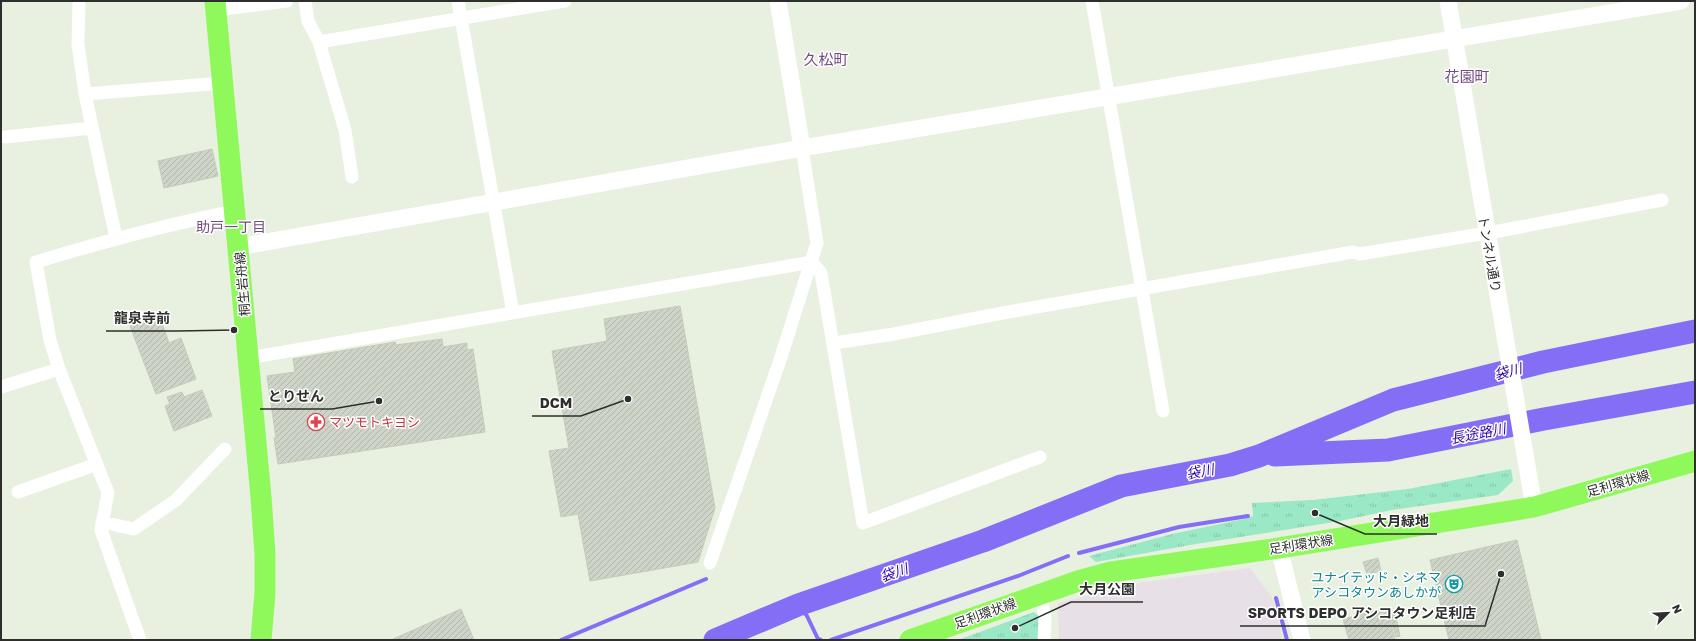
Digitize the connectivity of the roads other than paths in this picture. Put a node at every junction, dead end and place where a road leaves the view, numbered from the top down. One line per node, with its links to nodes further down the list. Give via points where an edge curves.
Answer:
1 (79, 1): 15 (street, via 78,44)
2 (287, 1): 10 (street)
3 (305, 1): 13 (street, via 308,21)
4 (458, 1): 11 (street)
5 (565, 1): 11 (street)
6 (778, 1): 19 (street)
7 (1092, 1): 16 (street)
8 (1448, 1): 12 (street, トンネル通り)
9 (1680, 1): 12 (street)
10 (216, 5): 14 (main road, 桐生岩舟線)
11 (461, 19): 13 (street); 22 (street)
12 (1455, 39): 16 (street); 24 (street, トンネル通り)
13 (319, 42): 20 (street, via 345,130)
14 (223, 83): 15 (street); 23 (main road, 桐生岩舟線)
15 (85, 94): 17 (street)
16 (1109, 98): 19 (street); 28 (street)
17 (92, 128): 18 (street); 25 (street)
18 (5, 137)
19 (802, 148): 22 (street); 27 (street, via 816,231 817,243)
20 (352, 177)
21 (1662, 200): 24 (street)
22 (493, 203): 26 (street); 29 (street)
23 (236, 211): 25 (street, via 191,219); 26 (main road, 桐生岩舟線)
24 (1486, 232): 28 (street, via 1360,254 1353,252); 40 (street, トンネル通り)
25 (116, 238): 32 (street, via 36,262)
26 (238, 247): 31 (main road, 桐生岩舟線)
27 (812, 262): 29 (street); 30 (street, via 821,273); 43 (street)
28 (1142, 289): 30 (street); 34 (street)
29 (513, 313): 31 (street)
30 (834, 343): 36 (street, via 863,523)
31 (248, 358): 46 (main road, 桐生岩舟線, via 265,554)
32 (58, 369): 33 (street); 38 (street)
33 (1, 388)
34 (1163, 411)
35 (225, 449): 41 (street, via 176,500 134,529)
36 (1040, 458)
37 (1695, 461): 40 (main road, 足利環状線)
38 (96, 464): 39 (street); 41 (street, via 108,494)
39 (18, 492)
40 (1534, 507): 42 (main road, 足利環状線)
41 (102, 522): 45 (street, via 101,530)
42 (1279, 548): 44 (main road, 足利環状線, via 1111,572); 49 (street)
43 (710, 564)
44 (1040, 594): 47 (main road, 足利環状線); 48 (street, via 1045,617)
45 (140, 640)
46 (261, 640)
47 (910, 640)
48 (1044, 640)
49 (1302, 640)

